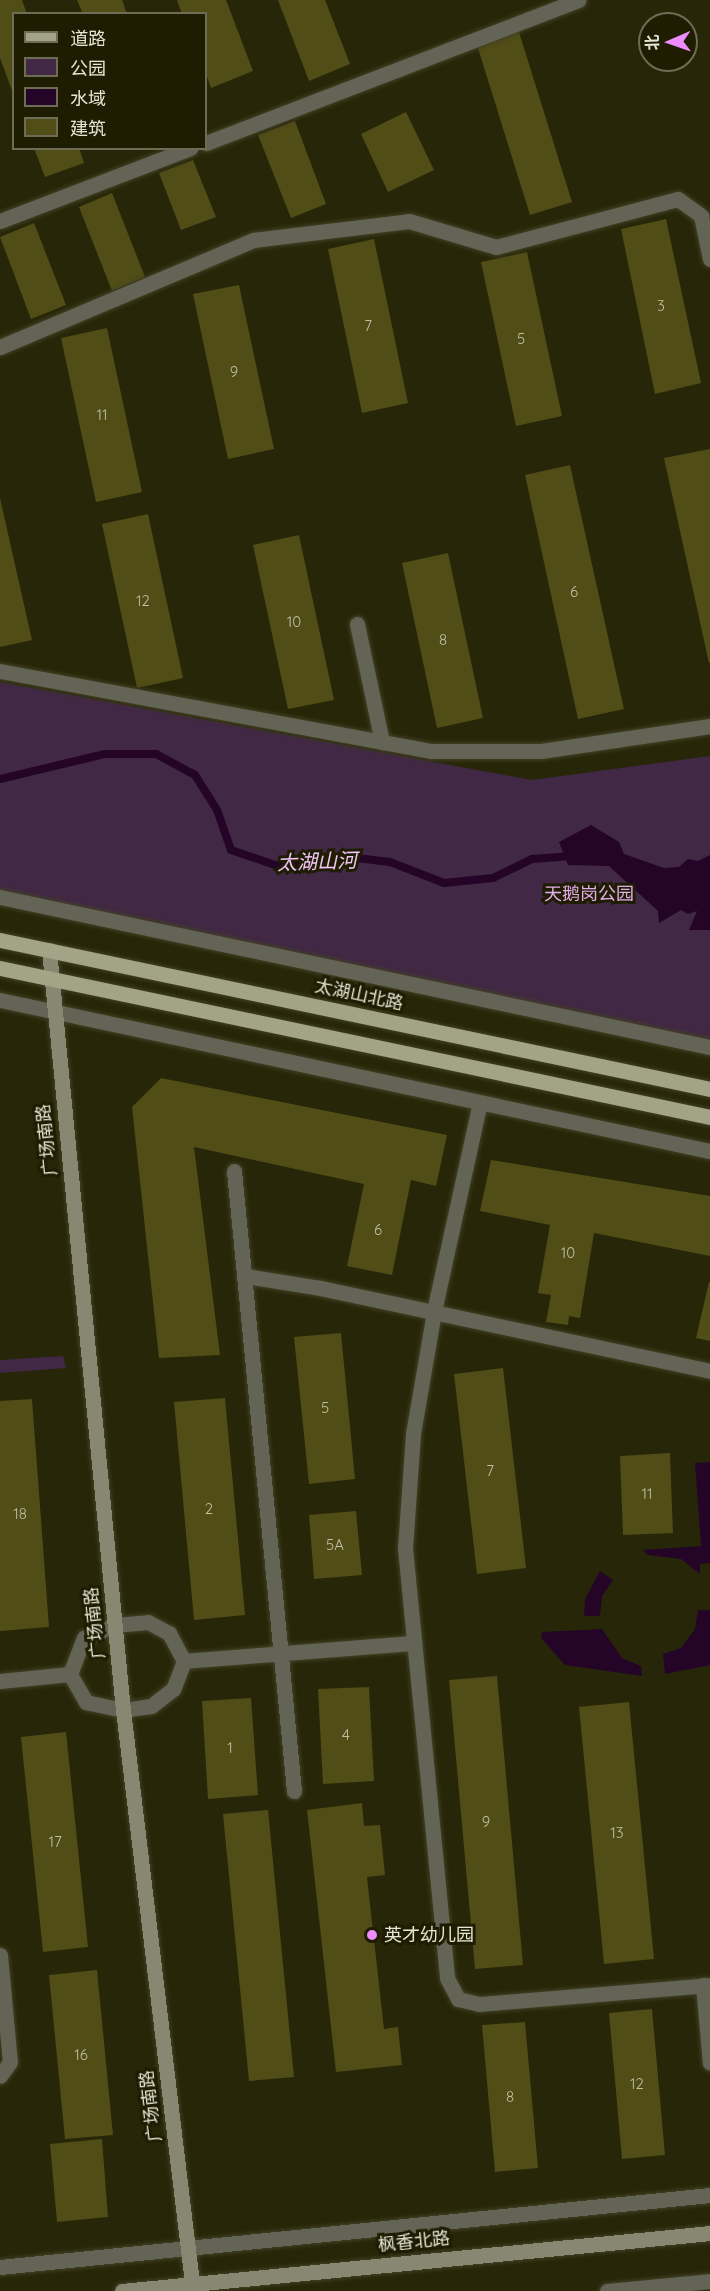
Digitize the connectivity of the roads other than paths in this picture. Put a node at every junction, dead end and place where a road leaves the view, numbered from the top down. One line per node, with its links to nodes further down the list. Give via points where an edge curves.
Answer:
1 (578, 0): 2 (street)
2 (207, 143)
3 (185, 150): 4 (street)
4 (0, 221)
5 (710, 259): 6 (street, via 701,216 678,199 496,247 409,221 253,240)
6 (0, 347)
7 (357, 624): 10 (street)
8 (0, 671): 10 (street)
9 (710, 726): 10 (street, via 541,751 432,751)
10 (382, 742)
11 (0, 897): 18 (street)
12 (0, 940): 13 (main road, 太湖山北路)
13 (49, 950): 15 (street, 广场南路); 19 (main road, 太湖山北路)
14 (0, 968): 15 (main road)
15 (51, 978): 17 (street, 广场南路); 21 (main road)
16 (0, 1000): 17 (street)
17 (54, 1011): 20 (street); 27 (street, 广场南路)
18 (710, 1047)
19 (710, 1089)
20 (480, 1102): 22 (street); 25 (street)
21 (710, 1117)
22 (710, 1151)
23 (234, 1171): 24 (street)
24 (246, 1276): 25 (street); 29 (street)
25 (434, 1311): 26 (street); 28 (street, via 413,1434 405,1548)
26 (710, 1371)
27 (115, 1624): 30 (street, via 148,1622 169,1633); 31 (street, via 84,1638); 33 (street, 广场南路)
28 (414, 1643): 29 (street); 36 (street, via 447,1978 458,1999 479,2004)
29 (281, 1653): 30 (street); 34 (street)
30 (184, 1661): 33 (street, via 173,1689 151,1706)
31 (70, 1674): 32 (street); 33 (street, via 86,1702)
32 (0, 1681)
33 (123, 1710): 41 (street, 广场南路)
34 (294, 1791)
35 (0, 1955): 38 (street, via 10,2062)
36 (706, 1985): 37 (street)
37 (710, 2063)
38 (0, 2076)
39 (710, 2195): 41 (street)
40 (710, 2233): 44 (street, 枫香北路)
41 (188, 2248): 42 (street); 44 (street, 广场南路)
42 (0, 2267)
43 (710, 2281): 46 (street)
44 (193, 2287): 45 (street, 枫香北路)
45 (122, 2291)
46 (607, 2291)

